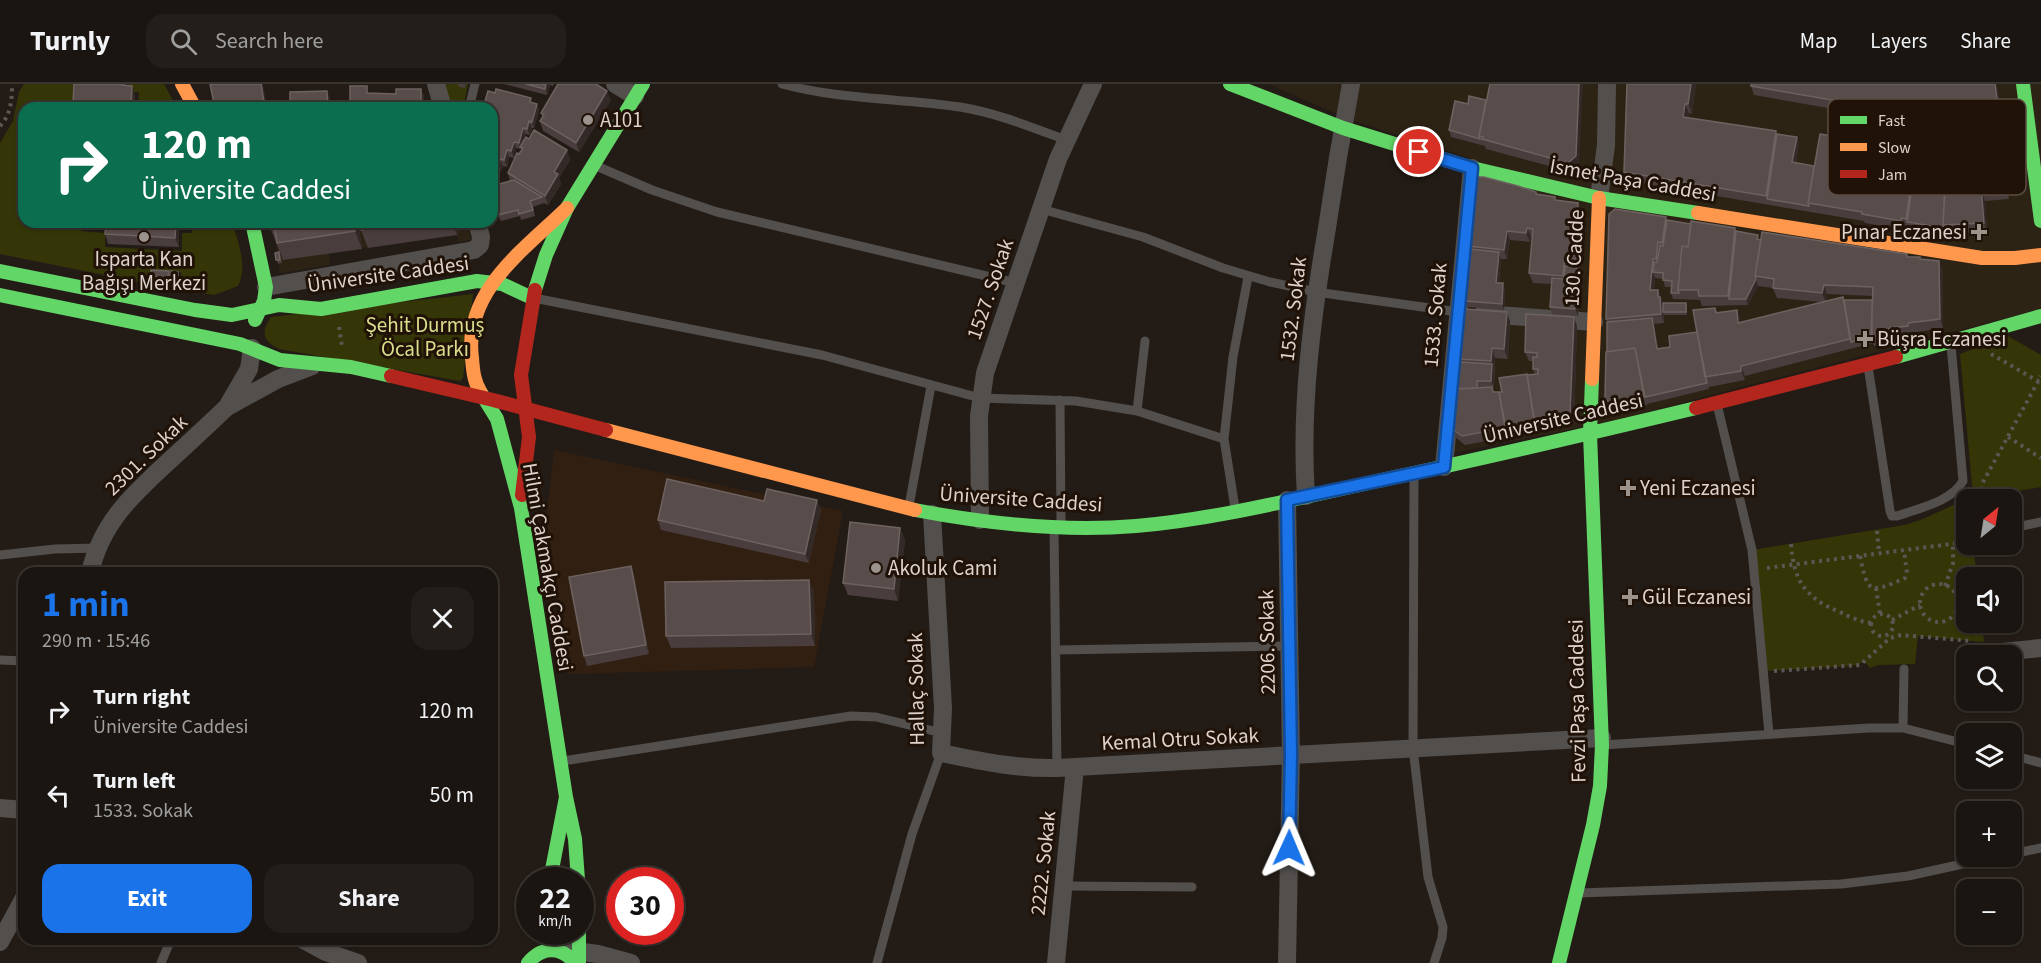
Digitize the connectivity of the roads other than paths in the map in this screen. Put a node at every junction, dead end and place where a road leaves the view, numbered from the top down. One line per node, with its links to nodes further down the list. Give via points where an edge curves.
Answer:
1 (182, 84): 14 (main road)
2 (436, 84): 15 (street)
3 (475, 84): 16 (lane)
4 (615, 84): 12 (street)
5 (782, 84): 19 (lane, via 820,93 981,111)
6 (1093, 84): 19 (street, 1527. Sokak)
7 (1230, 84): 11 (main road, İsmet Paşa Caddesi)
8 (1352, 84): 18 (street, 1532. Sokak)
9 (1607, 84): 22 (street, 130. Cadde, via 1606,145)
10 (2023, 84): 13 (main road)
11 (1255, 89): 18 (main road, İsmet Paşa Caddesi)
12 (639, 90): 20 (main road, Hilmi Çakmakçı Caddesi)
13 (2025, 99)
14 (192, 102)
15 (441, 102)
16 (470, 102)
17 (2026, 107): 25 (main road)
18 (1343, 128): 21 (main road, İsmet Paşa Caddesi); 34 (street, 1532. Sokak)
19 (1066, 140): 24 (street, 1527. Sokak)
20 (593, 165): 23 (main road, Hilmi Çakmakçı Caddesi); 32 (lane, via 717,212)
21 (1472, 168): 22 (main road, İsmet Paşa Caddesi); 39 (street, 1533. Sokak)
22 (1599, 198): 28 (main road, İsmet Paşa Caddesi, via 1982,258); 41 (main road, 130. Cadde)
23 (567, 208): 31 (main road, Hilmi Çakmakçı Caddesi); 36 (main road, Hilmi Çakmakçı Caddesi)
24 (1041, 209): 30 (lane, via 1143,237); 32 (street, 1527. Sokak)
25 (2041, 221)
26 (253, 228): 33 (main road)
27 (479, 228): 33 (street, via 481,243 474,250)
28 (2041, 255)
29 (0, 271): 38 (main road, Üniversite Caddesi, via 216,313)
30 (1248, 277): 34 (lane); 56 (lane, via 1233,357)
31 (492, 282): 36 (main road, Üniversite Caddesi); 37 (main road, Üniversite Caddesi, via 468,282 321,309); 48 (main road, Hilmi Çakmakçı Caddesi, via 474,320 471,337 475,383)
32 (1016, 283): 49 (street, 1527. Sokak)
33 (269, 286): 37 (main road); 38 (main road)
34 (1316, 292): 39 (lane); 59 (street, 1532. Sokak, via 1304,417)
35 (0, 295): 44 (main road, Üniversite Caddesi)
36 (532, 298): 47 (lane, via 810,353); 52 (main road, Hilmi Çakmakçı Caddesi, via 521,367)
37 (295, 306): 38 (main road, Üniversite Caddesi)
38 (260, 310): 44 (main road, via 253,328)
39 (1458, 312): 41 (street); 57 (street, 1533. Sokak)
40 (2041, 316): 43 (main road, Üniversite Caddesi)
41 (1594, 322): 55 (main road, 130. Cadde)
42 (1145, 340): 54 (lane)
43 (1950, 343): 46 (main road, Üniversite Caddesi); 46 (lane, via 1964,477 1951,494 1897,516 1890,514)
44 (252, 348): 45 (main road, Üniversite Caddesi, via 280,360); 53 (street, 2301. Sokak, via 249,369)
45 (324, 364): 48 (main road, Üniversite Caddesi); 53 (street, 2301. Sokak, via 284,376)
46 (1868, 364): 51 (main road, Üniversite Caddesi)
47 (931, 386): 49 (lane); 62 (lane)
48 (485, 398): 52 (main road, Üniversite Caddesi); 61 (main road, Hilmi Çakmakçı Caddesi, via 497,419)
49 (980, 398): 50 (lane); 65 (street, 1527. Sokak)
50 (1060, 400): 54 (lane); 68 (lane)
51 (1717, 404): 55 (main road, Üniversite Caddesi); 81 (lane, via 1752,550)
52 (525, 407): 61 (main road, Hilmi Çakmakçı Caddesi, via 529,437); 62 (main road, Üniversite Caddesi)
53 (227, 408): 69 (street, 2301. Sokak, via 126,502)
54 (1137, 411): 56 (lane)
55 (1590, 434): 57 (main road, Üniversite Caddesi); 82 (main road, Fevzi Paşa Caddesi)
56 (1224, 439): 63 (lane)
57 (1444, 467): 58 (main road, Üniversite Caddesi)
58 (1414, 474): 59 (main road, Üniversite Caddesi); 84 (lane)
59 (1306, 496): 60 (main road, Üniversite Caddesi)
60 (1287, 500): 63 (main road, Üniversite Caddesi); 72 (street, 2206. Sokak)
61 (520, 508): 88 (main road, Hilmi Çakmakçı Caddesi)
62 (909, 509): 64 (main road, Üniversite Caddesi)
63 (1236, 511): 68 (main road, Üniversite Caddesi, via 1134,526)
64 (932, 514): 65 (main road, Üniversite Caddesi); 80 (street, Hallaç Sokak)
65 (980, 520): 68 (main road, Üniversite Caddesi)
66 (2041, 522): 67 (lane)
67 (2022, 526)
68 (1058, 527): 75 (lane)
69 (98, 548): 70 (lane); 71 (street, 2301. Sokak)
70 (0, 555)
71 (92, 567)
72 (1289, 646): 75 (lane); 86 (street, 2206. Sokak)
73 (2022, 648): 74 (street)
74 (2041, 648)
75 (1056, 650): 90 (lane)
76 (0, 660): 77 (lane)
77 (18, 661)
78 (1904, 669): 79 (lane)
79 (1903, 728): 81 (lane); 83 (lane)
80 (943, 734): 85 (street, Hallaç Sokak); 88 (lane, via 876,717 851,716)
81 (1769, 734): 82 (lane)
82 (1602, 741): 84 (street, Kemal Otru Sokak); 101 (main road, Fevzi Paşa Caddesi, via 1600,786)
83 (1956, 741)
84 (1413, 748): 86 (street, Kemal Otru Sokak); 117 (lane, via 1428,877 1443,927)
85 (941, 753): 90 (street, Kemal Otru Sokak, via 1004,766); 114 (lane, Hallaç Sokak, via 912,834)
86 (1291, 755): 90 (street, Kemal Otru Sokak); 116 (street, 2206. Sokak)
87 (2022, 758): 89 (lane)
88 (560, 761): 91 (main road, Hilmi Çakmakçı Caddesi)
89 (2041, 763)
90 (1066, 768): 99 (street, 2222. Sokak)
91 (566, 797): 97 (main road, Hilmi Çakmakçı Caddesi); 98 (main road, Hilmi Çakmakçı Caddesi)
92 (0, 808): 93 (street)
93 (18, 810)
94 (2041, 848): 95 (lane)
95 (2022, 852)
96 (1956, 865): 101 (lane, via 1841,884)
97 (553, 867)
98 (577, 867)
99 (1064, 886): 100 (lane); 115 (street, 2222. Sokak)
100 (1192, 887)
101 (1576, 893): 118 (main road, Fevzi Paşa Caddesi)
102 (18, 909): 103 (street)
103 (0, 942)
104 (168, 945): 110 (lane)
105 (309, 945): 108 (street)
106 (534, 945): 112 (main road)
107 (558, 950): 109 (street); 112 (main road, via 540,952)
108 (324, 958): 111 (street)
109 (578, 959): 113 (street, via 598,954)
110 (161, 963)
111 (358, 963)
112 (528, 963)
113 (631, 963)
114 (877, 963)
115 (1056, 963)
116 (1287, 963)
117 (1434, 963)
118 (1559, 963)

